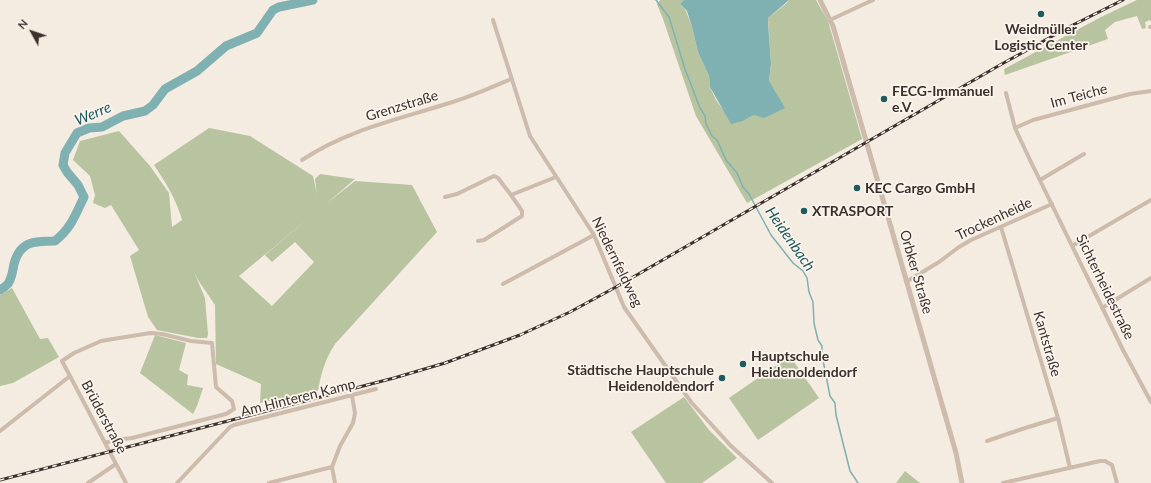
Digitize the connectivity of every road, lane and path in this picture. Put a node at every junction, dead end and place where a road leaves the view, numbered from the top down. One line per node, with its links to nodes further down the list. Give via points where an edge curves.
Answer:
1 (820, 0): 4 (street, Orbker Straße)
2 (873, 0): 4 (street)
3 (493, 20): 5 (street, Niedernfeldweg)
4 (830, 20): 22 (street, Orbker Straße)
5 (511, 79): 10 (street, Grenzstraße, via 447,104 386,121 346,136); 11 (street, Niedernfeldweg, via 530,136)
6 (1151, 91): 8 (street, Im Teiche, via 1130,94 1033,120)
7 (1006, 93): 8 (street, Sichterheidestraße)
8 (1015, 128): 12 (street, Sichterheidestraße)
9 (1084, 154): 12 (street)
10 (302, 160)
11 (556, 177): 13 (street); 18 (street, Niedernfeldweg)
12 (1040, 180): 16 (street, Sichterheidestraße)
13 (511, 195): 14 (street, via 494,176); 19 (street, via 522,211 522,216 484,240)
14 (445, 197)
15 (1151, 200): 20 (street)
16 (1052, 204): 17 (street, Trockenheide); 20 (street, Sichterheidestraße)
17 (1001, 227): 22 (street, Trockenheide, via 971,240); 29 (street, Kantstraße)
18 (594, 235): 23 (street); 42 (street, Niedernfeldweg, via 624,308 689,400 731,446)
19 (478, 241)
20 (1072, 246): 24 (street, Sichterheidestraße)
21 (1151, 278): 24 (street)
22 (906, 282): 43 (street, Orbker Straße, via 956,453)
23 (502, 284)
24 (1102, 308): 28 (street, Sichterheidestraße)
25 (70, 376): 30 (street); 32 (street, Brüderstraße); 32 (street, Brüderstraße, via 62,361 101,341 151,333 212,343 216,387 232,401 234,409 226,414)
26 (376, 389): 27 (street, Am Hinteren Kamp)
27 (352, 396): 34 (street, via 356,413); 39 (street, Am Hinteren Kamp, via 234,425)
28 (1151, 402)
29 (1058, 418): 31 (street); 35 (street, Kantstraße)
30 (0, 431)
31 (987, 441)
32 (105, 443): 33 (street, Brüderstraße)
33 (116, 464): 37 (street); 38 (street, Brüderstraße)
34 (332, 467): 36 (street); 41 (street)
35 (1070, 468): 44 (street); 45 (street, via 1105,461 1112,465)
36 (275, 482): 40 (street)
37 (88, 483)
38 (126, 483)
39 (177, 483)
40 (269, 483)
41 (335, 483)
42 (772, 483)
43 (962, 483)
44 (1003, 483)
45 (1116, 483)

